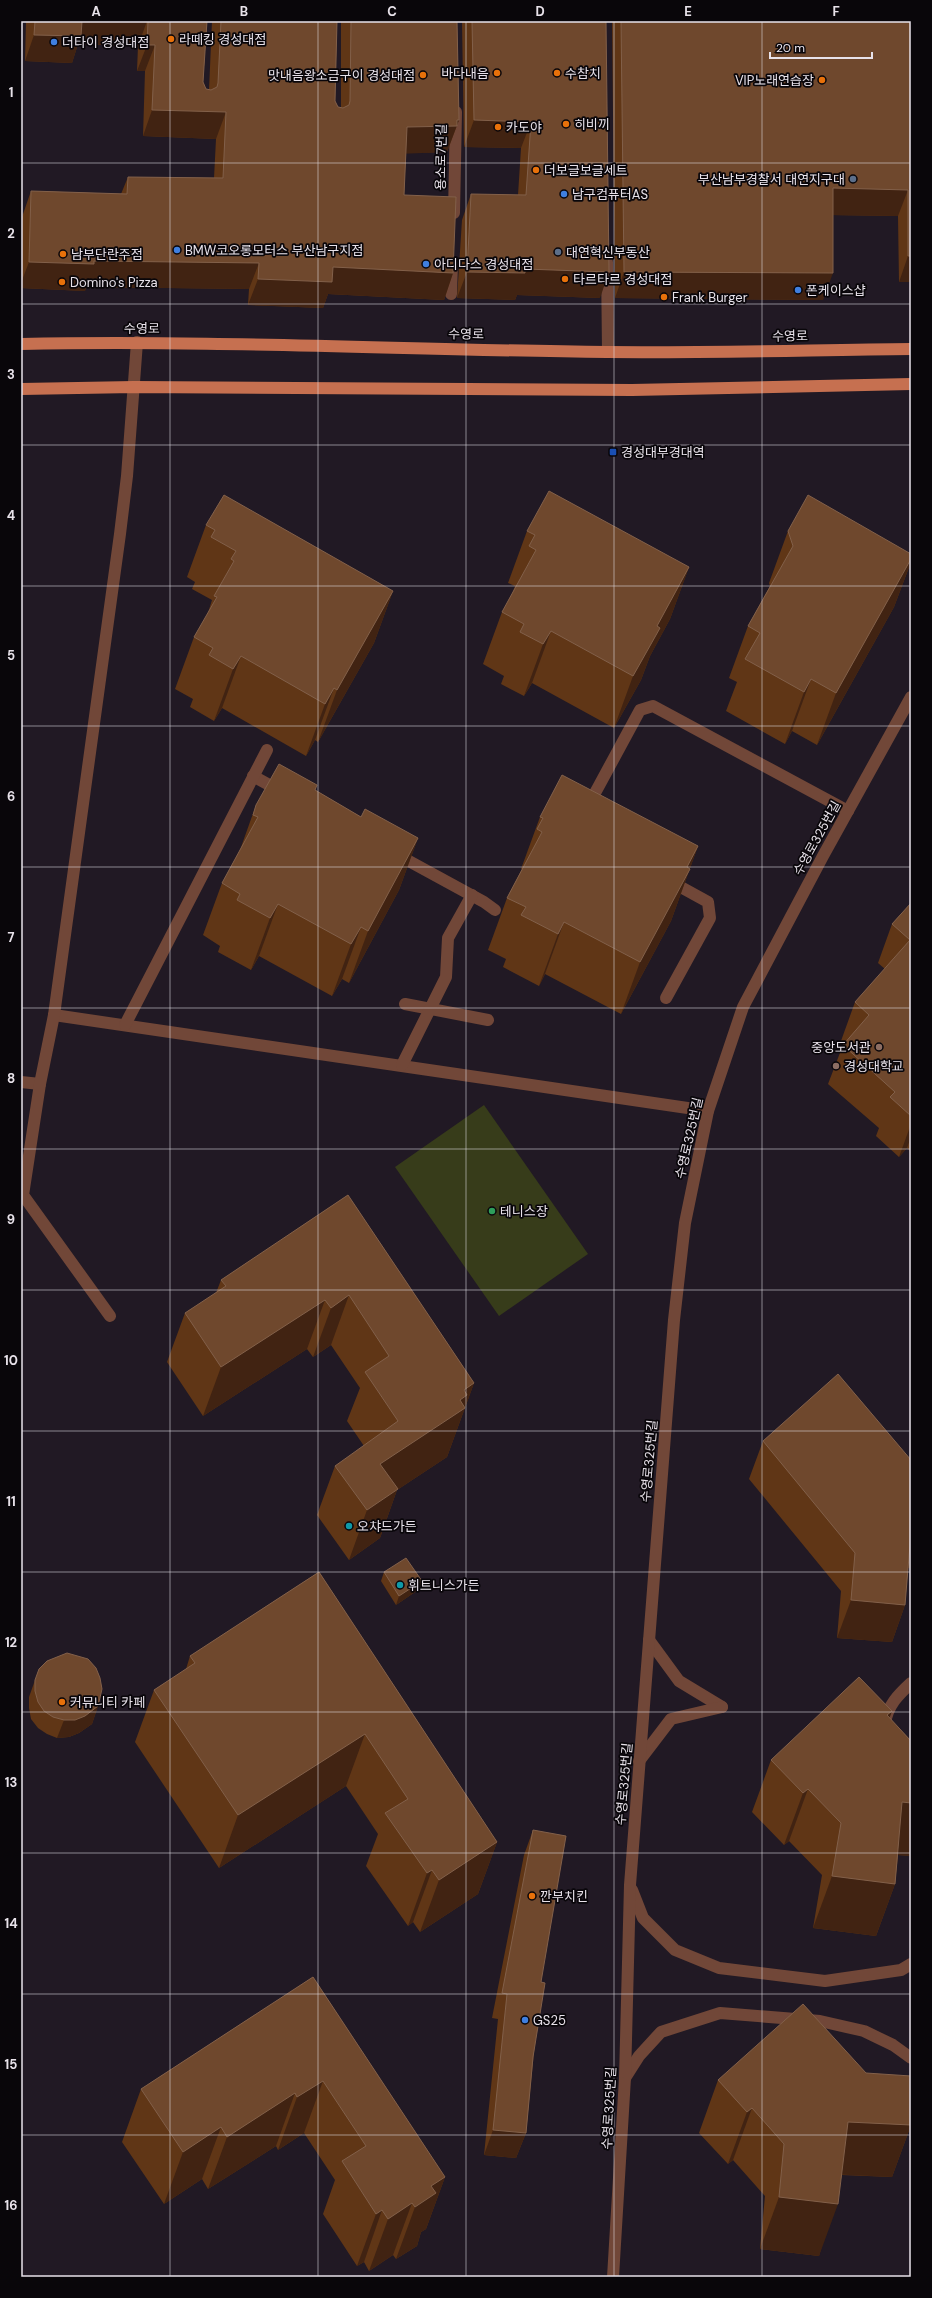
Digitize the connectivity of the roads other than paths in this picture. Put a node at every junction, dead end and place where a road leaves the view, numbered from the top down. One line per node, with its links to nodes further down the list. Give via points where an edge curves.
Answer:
1 (456, 98): 2 (street, 용소로7번길)
2 (454, 223)
3 (607, 250): 9 (street)
4 (452, 255): 5 (street)
5 (451, 294)
6 (137, 342): 7 (main road, 수영로); 9 (main road, 수영로); 11 (street)
7 (21, 344)
8 (911, 349): 9 (main road, 수영로)
9 (608, 352)
10 (911, 384): 11 (main road, via 632,390)
11 (134, 388): 12 (main road); 26 (street, via 120,534)
12 (21, 389)
13 (911, 697): 17 (street, 수영로325번길)
14 (267, 750): 15 (street)
15 (253, 776): 16 (street); 28 (street)
16 (294, 798)
17 (848, 811): 18 (street, via 653,706 640,710); 32 (street, 수영로325번길, via 743,1007)
18 (584, 814)
19 (383, 847): 21 (street)
20 (660, 876): 23 (street, via 708,902 710,918)
21 (472, 895): 22 (street); 25 (street, via 448,938 446,977)
22 (495, 910)
23 (666, 998)
24 (405, 1004): 25 (street)
25 (430, 1009): 27 (street); 29 (street)
26 (54, 1015): 28 (street); 31 (street)
27 (488, 1020)
28 (124, 1025): 29 (street)
29 (402, 1065): 32 (street, via 467,1077)
30 (21, 1082): 31 (street)
31 (40, 1084): 33 (street, via 23,1195)
32 (708, 1111): 34 (street, 수영로325번길, via 684,1230 674,1320)
33 (110, 1316)
34 (649, 1640): 37 (street, 수영로325번길); 37 (street, via 679,1681 722,1707 671,1719)
35 (911, 1683): 36 (street, via 896,1696 887,1713)
36 (883, 1734)
37 (640, 1761): 38 (street, 수영로325번길)
38 (630, 1885): 39 (street, via 643,1918 675,1950 719,1968 825,1981 901,1970); 41 (street, 수영로325번길)
39 (911, 1964)
40 (911, 2058): 41 (street, via 893,2045 864,2031 820,2021 720,2013 661,2032 639,2056)
41 (625, 2078): 42 (street, 수영로325번길)
42 (613, 2277)

